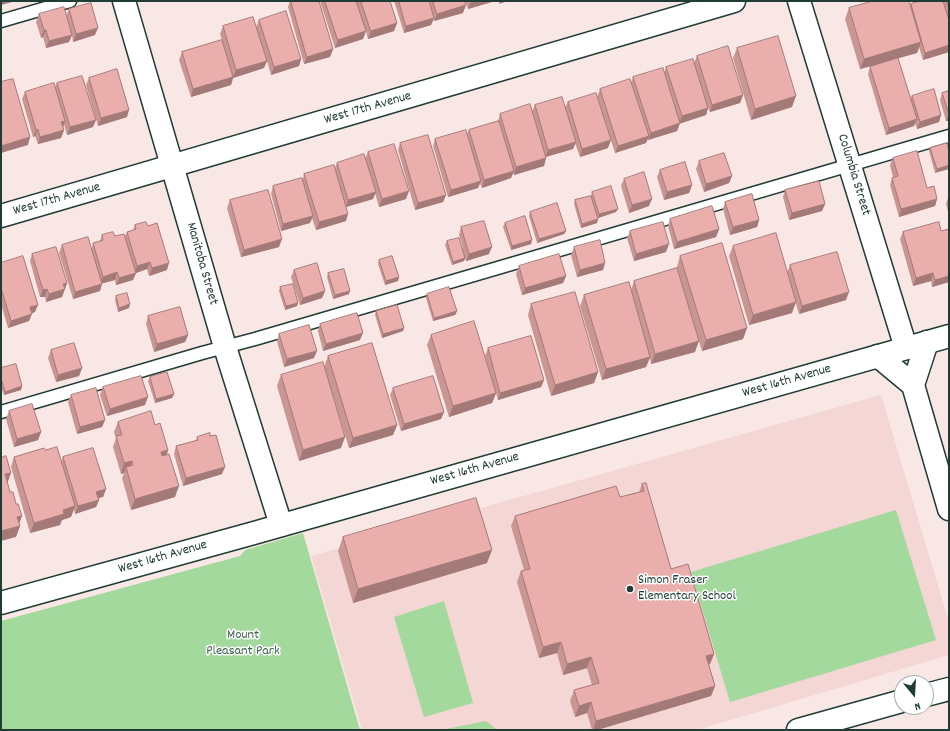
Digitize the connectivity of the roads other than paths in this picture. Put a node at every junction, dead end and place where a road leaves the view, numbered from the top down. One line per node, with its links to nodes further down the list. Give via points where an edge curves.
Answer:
1 (70, 1): 5 (lane)
2 (124, 1): 8 (street, Manitoba Street)
3 (734, 1): 8 (street, West 17th Avenue)
4 (799, 1): 7 (street, Columbia Street)
5 (1, 21)
6 (949, 136): 7 (lane)
7 (849, 164): 12 (lane); 13 (street, Columbia Street)
8 (172, 167): 9 (street, West 17th Avenue); 12 (street, Manitoba Street)
9 (1, 216)
10 (949, 336): 11 (street, West 16th Avenue)
11 (927, 342): 13 (street, West 16th Avenue); 15 (street)
12 (226, 347): 16 (lane); 18 (street, Manitoba Street)
13 (906, 348): 14 (street, West 16th Avenue)
14 (878, 356): 15 (street); 18 (street, West 16th Avenue)
15 (913, 385): 17 (street)
16 (1, 412)
17 (949, 509)
18 (281, 525): 19 (street, West 16th Avenue)
19 (1, 603)
20 (949, 689): 21 (street)
21 (934, 693)
22 (894, 704): 23 (street)
23 (798, 730)

